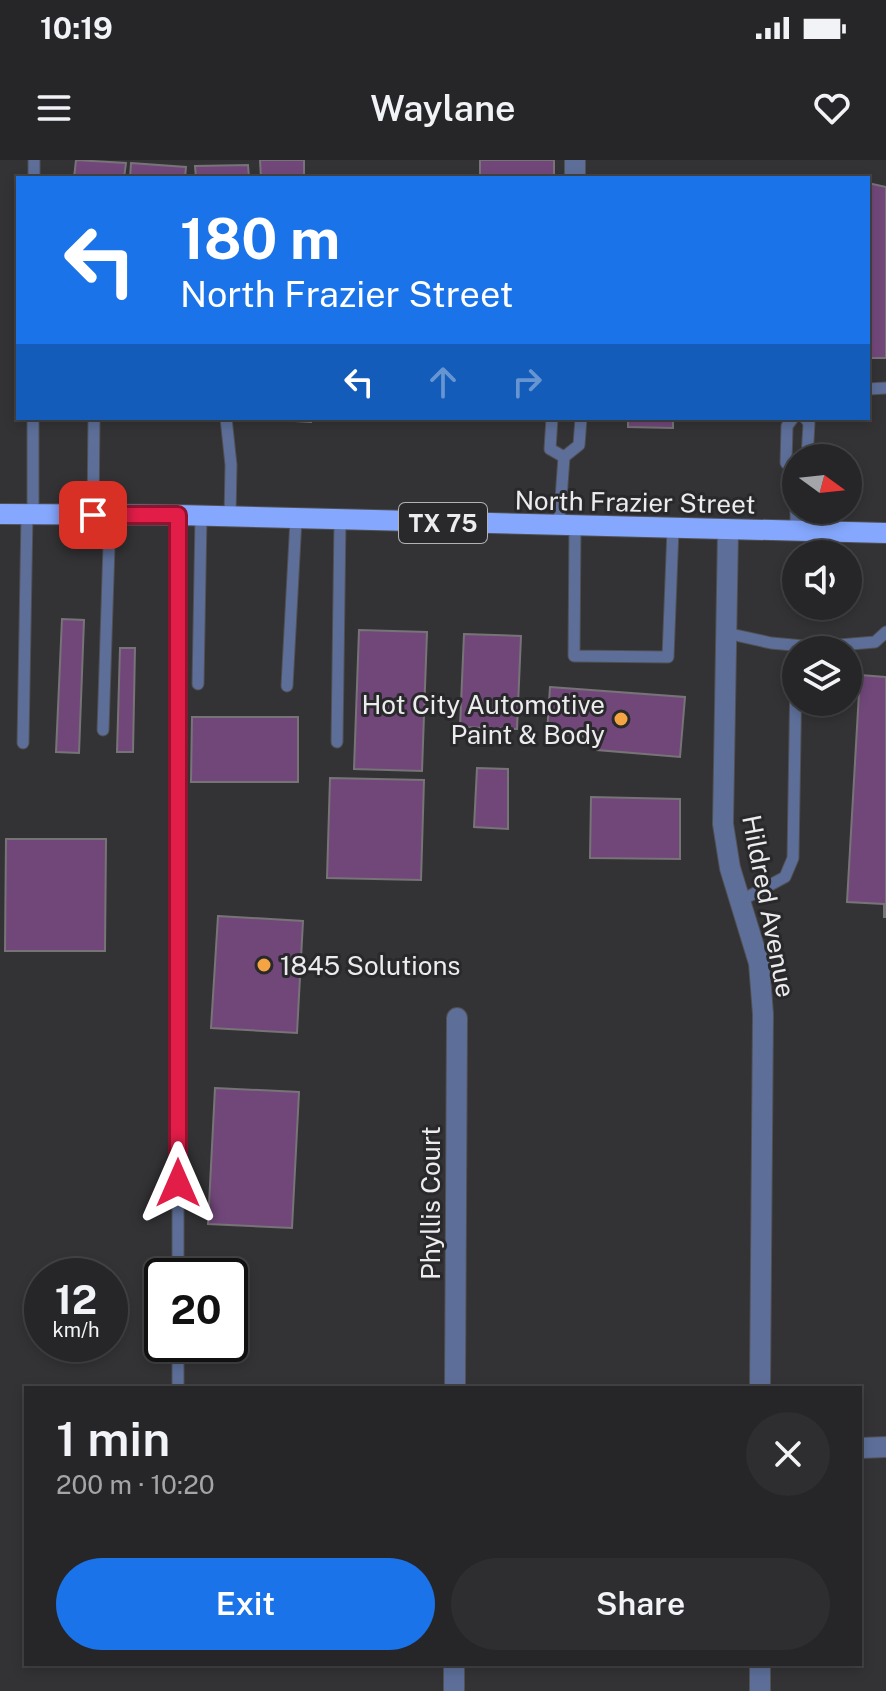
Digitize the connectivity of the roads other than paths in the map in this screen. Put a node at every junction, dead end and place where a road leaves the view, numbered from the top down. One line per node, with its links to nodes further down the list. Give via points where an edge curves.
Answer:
1 (33, 420): 12 (lane)
2 (94, 420): 13 (lane)
3 (226, 420): 16 (lane)
4 (552, 420): 10 (lane, via 550,449)
5 (581, 420): 10 (lane, via 579,445)
6 (792, 420): 8 (lane)
7 (807, 420): 9 (lane)
8 (787, 444)
9 (808, 444)
10 (564, 457): 20 (lane)
11 (0, 514): 12 (main road, North Frazier Street / TX 75)
12 (30, 514): 13 (main road, North Frazier Street / TX 75); 34 (lane)
13 (101, 515): 14 (main road, North Frazier Street / TX 75); 32 (lane)
14 (178, 515): 15 (main road, North Frazier Street / TX 75); 37 (lane)
15 (201, 516): 16 (main road, North Frazier Street / TX 75); 29 (lane)
16 (230, 517): 17 (main road, North Frazier Street / TX 75)
17 (296, 519): 18 (main road, North Frazier Street / TX 75); 30 (lane)
18 (340, 521): 20 (main road, North Frazier Street / TX 75); 33 (lane)
19 (796, 524): 23 (lane)
20 (567, 526): 21 (main road, North Frazier Street / TX 75); 21 (lane, via 574,656 668,657)
21 (673, 529): 22 (main road, North Frazier Street / TX 75)
22 (728, 530): 23 (main road, North Frazier Street / TX 75); 26 (street, Hildred Avenue)
23 (796, 531): 24 (main road, North Frazier Street / TX 75)
24 (886, 533)
25 (886, 632): 27 (lane, via 875,642)
26 (726, 633): 28 (lane); 35 (street, Hildred Avenue, via 723,824)
27 (862, 643)
28 (782, 645)
29 (198, 684)
30 (287, 686)
31 (795, 716): 35 (lane, via 793,858 785,877)
32 (103, 730)
33 (337, 742)
34 (23, 743)
35 (740, 901): 41 (street, Hildred Avenue, via 759,963 763,1014)
36 (457, 1018): 40 (street, Phyllis Court)
37 (178, 1258)
38 (178, 1362): 39 (lane)
39 (178, 1386)
40 (455, 1386)
41 (760, 1386)
42 (886, 1447): 43 (street)
43 (862, 1448)
44 (454, 1666): 46 (street)
45 (760, 1666): 47 (street)
46 (454, 1691)
47 (760, 1691)

